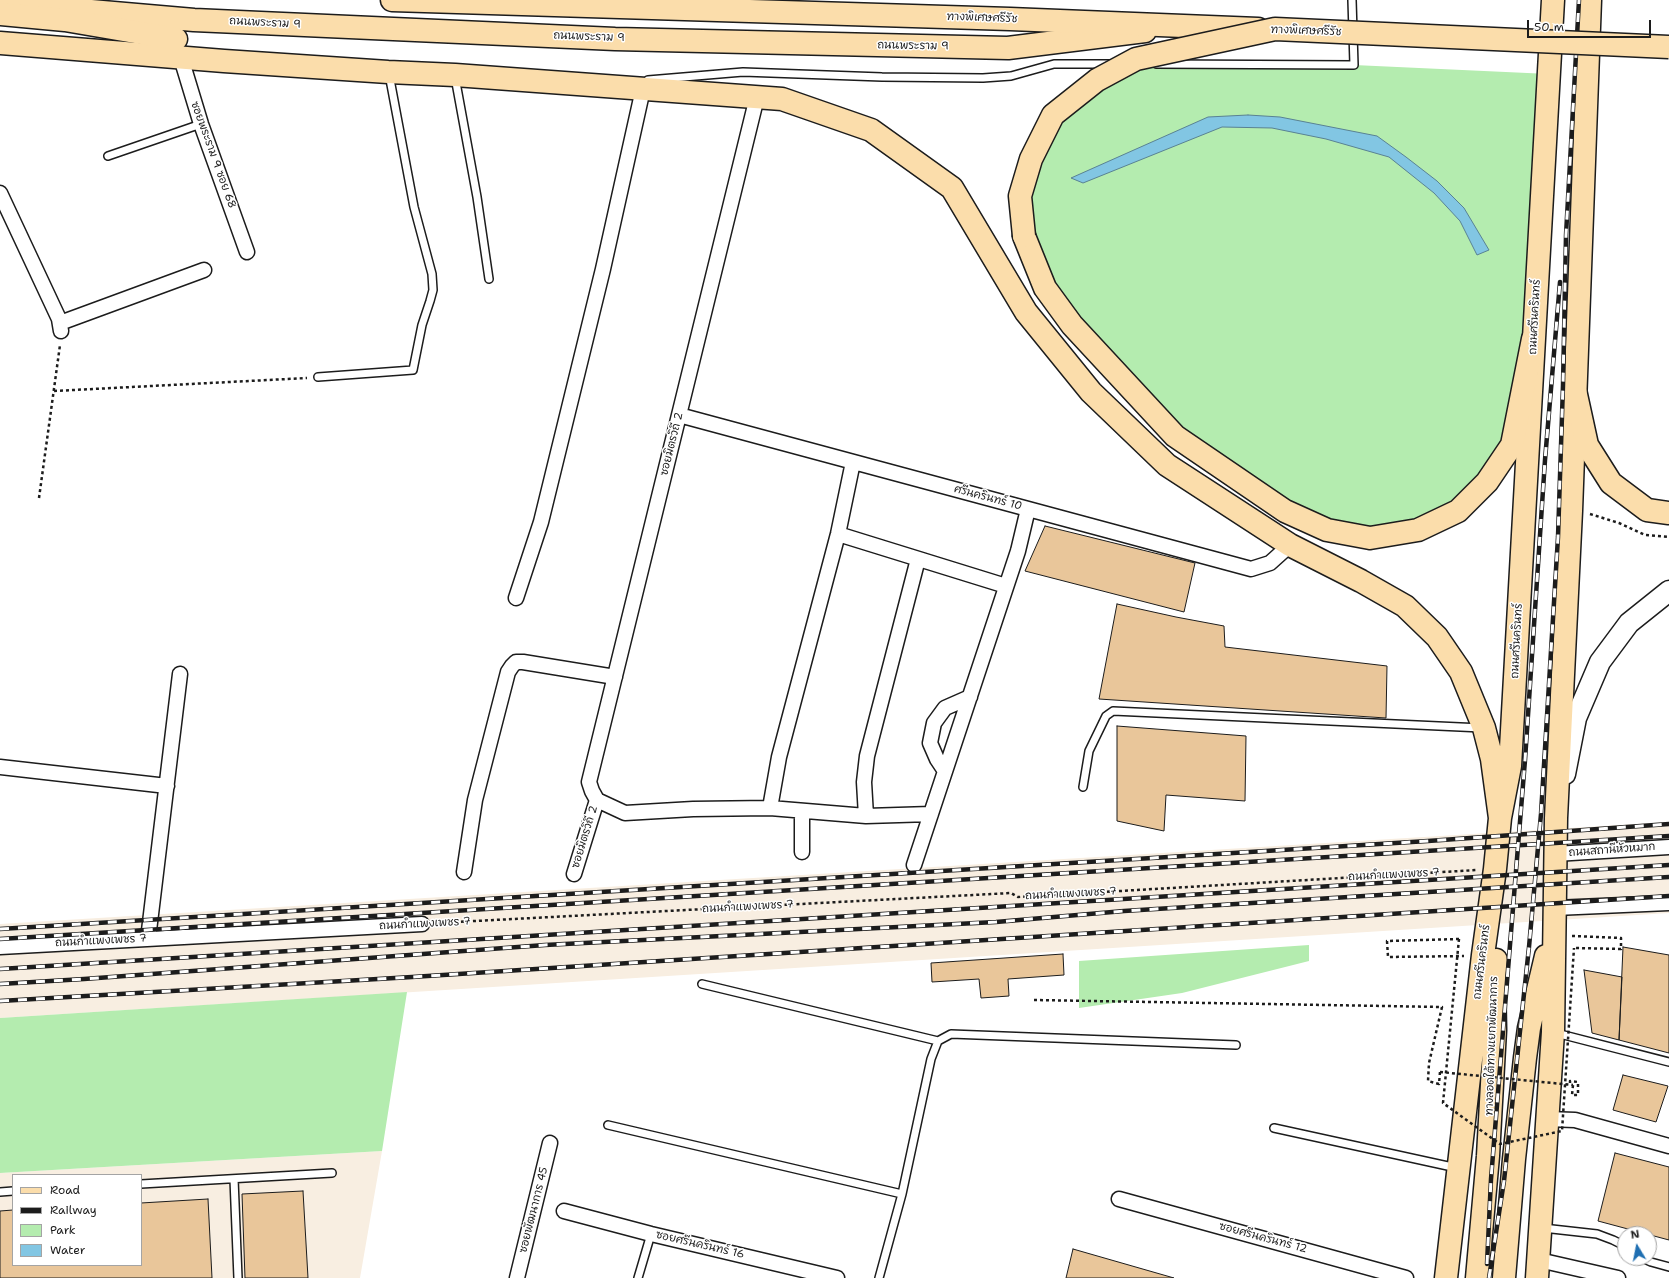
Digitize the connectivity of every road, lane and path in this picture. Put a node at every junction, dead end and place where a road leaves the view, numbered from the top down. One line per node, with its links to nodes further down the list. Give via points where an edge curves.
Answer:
1 (392, 0): 8 (main road, ทางพิเศษศรีรัช)
2 (1352, 0): 15 (lane, via 1354,65 1054,64 1010,76 983,78 882,78 744,72)
3 (1553, 0): 24 (main road, ถนนศรีนครินทร์)
4 (1590, 0): 26 (main road)
5 (0, 3): 6 (main road, ถนนพระราม 9)
6 (82, 5): 8 (main road, ถนนพระราม 9, via 194,20 615,39 1008,48)
7 (0, 14): 12 (main road, via 65,20)
8 (1178, 26): 9 (main road, ทางพิเศษศรีรัช, bridge)
9 (1275, 29): 11 (main road, ทางพิเศษศรีรัช, bridge); 24 (main road, bridge, via 1136,60 1097,80 1053,115 1031,159 1020,196 1024,236 1045,288 1072,325 1175,436 1285,511 1327,530 1370,538 1418,530 1458,512 1487,482 1512,445)
10 (0, 43): 12 (main road)
11 (1669, 47)
12 (179, 48): 13 (main road); 17 (street, ซอยพระราม 9 ซอย 68)
13 (388, 72): 14 (main road); 25 (lane, via 414,207 432,274 433,290 422,325 413,370)
14 (455, 75): 15 (main road, via 579,85); 22 (lane)
15 (640, 83): 16 (main road); 40 (street, via 603,269 541,522)
16 (757, 97): 28 (street, ซอยมิตรวิถี 2); 36 (main road, via 782,99 872,130 952,188 1026,312 1091,392 1167,465)
17 (201, 124): 18 (lane); 20 (street, ซอยพระราม 9 ซอย 68)
18 (108, 156)
19 (0, 192): 23 (street)
20 (247, 252)
21 (204, 270): 23 (street)
22 (489, 279)
23 (60, 328): 27 (path)
24 (1533, 339): 45 (main road, ถนนศรีนครินทร์)
25 (318, 377): 27 (path)
26 (1575, 390): 32 (main road); 33 (main road, via 1587,446 1611,483 1647,510)
27 (54, 391): 30 (path)
28 (679, 415): 29 (street, ศรีนครินทร์ 10); 42 (street, ซอยมิตรวิถี 2)
29 (852, 462): 31 (street, ศรีนครินทร์ 10); 34 (street)
30 (39, 498)
31 (1028, 509): 36 (street, ศรีนครินทร์ 10, via 1251,570 1270,562); 38 (street)
32 (1571, 511): 35 (path, via 1619,523 1645,535); 56 (main road)
33 (1669, 513)
34 (838, 534): 37 (street); 51 (street, via 781,750)
35 (1669, 537)
36 (1290, 545): 44 (main road, via 1405,606 1437,637 1461,672)
37 (918, 559): 38 (street); 54 (street, via 867,756 864,782)
38 (1006, 586): 43 (street)
39 (1669, 591): 56 (main road, via 1630,623 1600,662 1576,718)
40 (516, 598)
41 (180, 674): 48 (street)
42 (615, 677): 50 (street, ซอยมิตรวิถี 2, via 589,782); 62 (street, via 523,662 516,662 512,666 508,672 475,800)
43 (970, 697): 47 (street); 47 (street, via 945,708 934,723 930,743)
44 (1484, 728): 49 (lane, via 1114,711 1106,716 1090,751); 55 (main road, via 1492,758)
45 (1510, 766): 55 (main road, ถนนศรีนครินทร์); 106 (main road, ทางลอดใต้ทางแยกพัฒนาการ, via 1509,810 1494,981 1495,1030)
46 (0, 768): 48 (street)
47 (945, 771): 53 (street)
48 (166, 786): 67 (street)
49 (1083, 787)
50 (594, 795): 51 (street, via 625,813); 63 (street, ซอยมิตรวิถี 2)
51 (770, 808): 52 (street)
52 (802, 811): 54 (street); 58 (street)
53 (931, 814): 54 (street); 60 (street)
54 (866, 816)
55 (1500, 818): 61 (main road, ถนนศรีนครินทร์)
56 (1556, 818): 59 (main road)
57 (1669, 847): 59 (street, ถนนสถานีหัวหมาก)
58 (802, 852)
59 (1556, 854): 65 (main road)
60 (914, 865)
61 (1495, 869): 66 (path, ถนนกำแพงเพชร 7, via 1018,897 1011,893); 69 (main road, ถนนศรีนครินทร์)
62 (464, 872)
63 (574, 874)
64 (1669, 903): 65 (street)
65 (1555, 923): 72 (main road); 78 (path, bridge, via 1602,937 1621,938 1621,949 1574,948); 107 (main road, via 1529,1028)
66 (422, 924): 67 (street, ถนนกำแพงเพชร 7)
67 (148, 939): 68 (street, ถนนกำแพงเพชร 7)
68 (0, 947)
69 (1483, 955): 76 (path, bridge, via 1411,957 1388,957 1387,941 1459,939); 84 (main road, ถนนศรีนครินทร์)
70 (702, 984): 73 (lane)
71 (1034, 1000): 76 (path, via 1442,1007 1429,1063 1428,1081 1439,1084 1440,1072)
72 (1553, 1032): 75 (lane); 79 (main road)
73 (938, 1040): 74 (lane, via 951,1034); 90 (lane, via 931,1059)
74 (1236, 1046)
75 (1669, 1062)
76 (1446, 1073): 78 (path, bridge); 78 (path, bridge, via 1443,1103 1500,1144 1562,1132)
77 (1570, 1081): 78 (path, bridge, via 1578,1082 1578,1095 1572,1095 1573,1085)
78 (1565, 1084)
79 (1547, 1119): 83 (street, via 1575,1120); 93 (main road)
80 (608, 1125): 90 (lane)
81 (1274, 1128): 84 (lane)
82 (550, 1143): 100 (street, ซอยพัฒนาการ 45)
83 (1669, 1146)
84 (1459, 1168): 105 (main road, ถนนศรีนครินทร์)
85 (332, 1173): 86 (lane)
86 (234, 1179): 87 (lane); 99 (lane)
87 (142, 1184)
88 (0, 1192): 89 (lane)
89 (12, 1192)
90 (902, 1194): 103 (lane)
91 (1119, 1199): 104 (street, ซอยศรีนครินทร์ 12)
92 (564, 1211): 94 (street, ซอยศรีนครินทร์ 16)
93 (1541, 1227): 95 (lane, via 1597,1234); 98 (main road)
94 (651, 1234): 101 (lane); 102 (street, ซอยศรีนครินทร์ 16)
95 (1617, 1242)
96 (1657, 1264): 97 (lane)
97 (1669, 1267)
98 (1538, 1269): 108 (street)
99 (238, 1278)
100 (517, 1278)
101 (638, 1278)
102 (837, 1278)
103 (879, 1278)
104 (1406, 1278)
105 (1446, 1278)
106 (1478, 1278)
107 (1504, 1278)
108 (1618, 1278)

